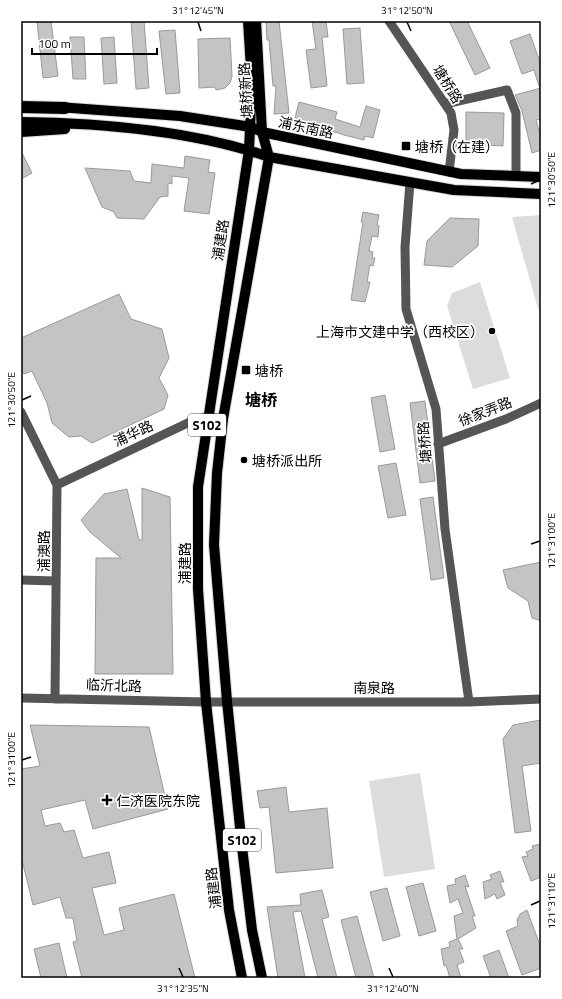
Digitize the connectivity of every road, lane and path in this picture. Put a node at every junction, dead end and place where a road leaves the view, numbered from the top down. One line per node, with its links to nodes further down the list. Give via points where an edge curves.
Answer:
1 (248, 21): 11 (main road, 塘桥新路)
2 (256, 21): 13 (main road, 塘桥新路)
3 (390, 21): 5 (street, 塘桥路)
4 (21, 103): 7 (main road, 浦东南路)
5 (445, 104): 16 (street, 塘桥路, via 451,113 454,130); 17 (street, via 507,90 516,113)
6 (21, 107): 7 (highway)
7 (65, 108): 8 (main road, 浦东南路, via 41,112); 11 (main road, 浦东南路, via 180,116)
8 (21, 111)
9 (21, 122): 10 (main road)
10 (93, 125): 12 (main road); 14 (main road, via 191,138)
11 (252, 127): 13 (main road, 浦东南路); 14 (main road, 塘桥新路)
12 (21, 132)
13 (262, 132): 15 (main road, 塘桥新路); 16 (main road, 浦东南路)
14 (249, 150): 15 (main road); 23 (main road, 浦建路 / S102)
15 (268, 157): 19 (main road); 24 (main road, S102)
16 (449, 172): 17 (main road, 浦东南路)
17 (516, 176): 18 (main road, 浦东南路)
18 (541, 177)
19 (410, 182): 20 (main road, via 454,190); 25 (street, 塘桥路, via 405,247 406,309 434,402)
20 (541, 194)
21 (541, 403): 25 (street, 徐家弄路)
22 (21, 412): 26 (street, 浦澳路)
23 (208, 417): 24 (street, 浦华路); 26 (street, 浦华路, via 194,420); 33 (main road, 浦建路 / S102, via 198,486 198,589)
24 (223, 419): 32 (main road, S102, via 217,473 214,546)
25 (438, 444): 34 (street, 塘桥路, via 445,529)
26 (57, 485): 28 (street, 浦澳路)
27 (21, 580): 28 (street)
28 (56, 581): 30 (street, 浦澳路)
29 (21, 698): 30 (street, 临沂北路)
30 (55, 699): 33 (street, 临沂北路)
31 (541, 699): 34 (street, 南泉路)
32 (227, 700): 33 (street, 南泉路); 34 (street, 南泉路); 36 (main road, S102, via 252,930)
33 (206, 702): 35 (main road, 浦建路 / S102, via 230,910)
34 (469, 702)
35 (242, 978)
36 (262, 978)

